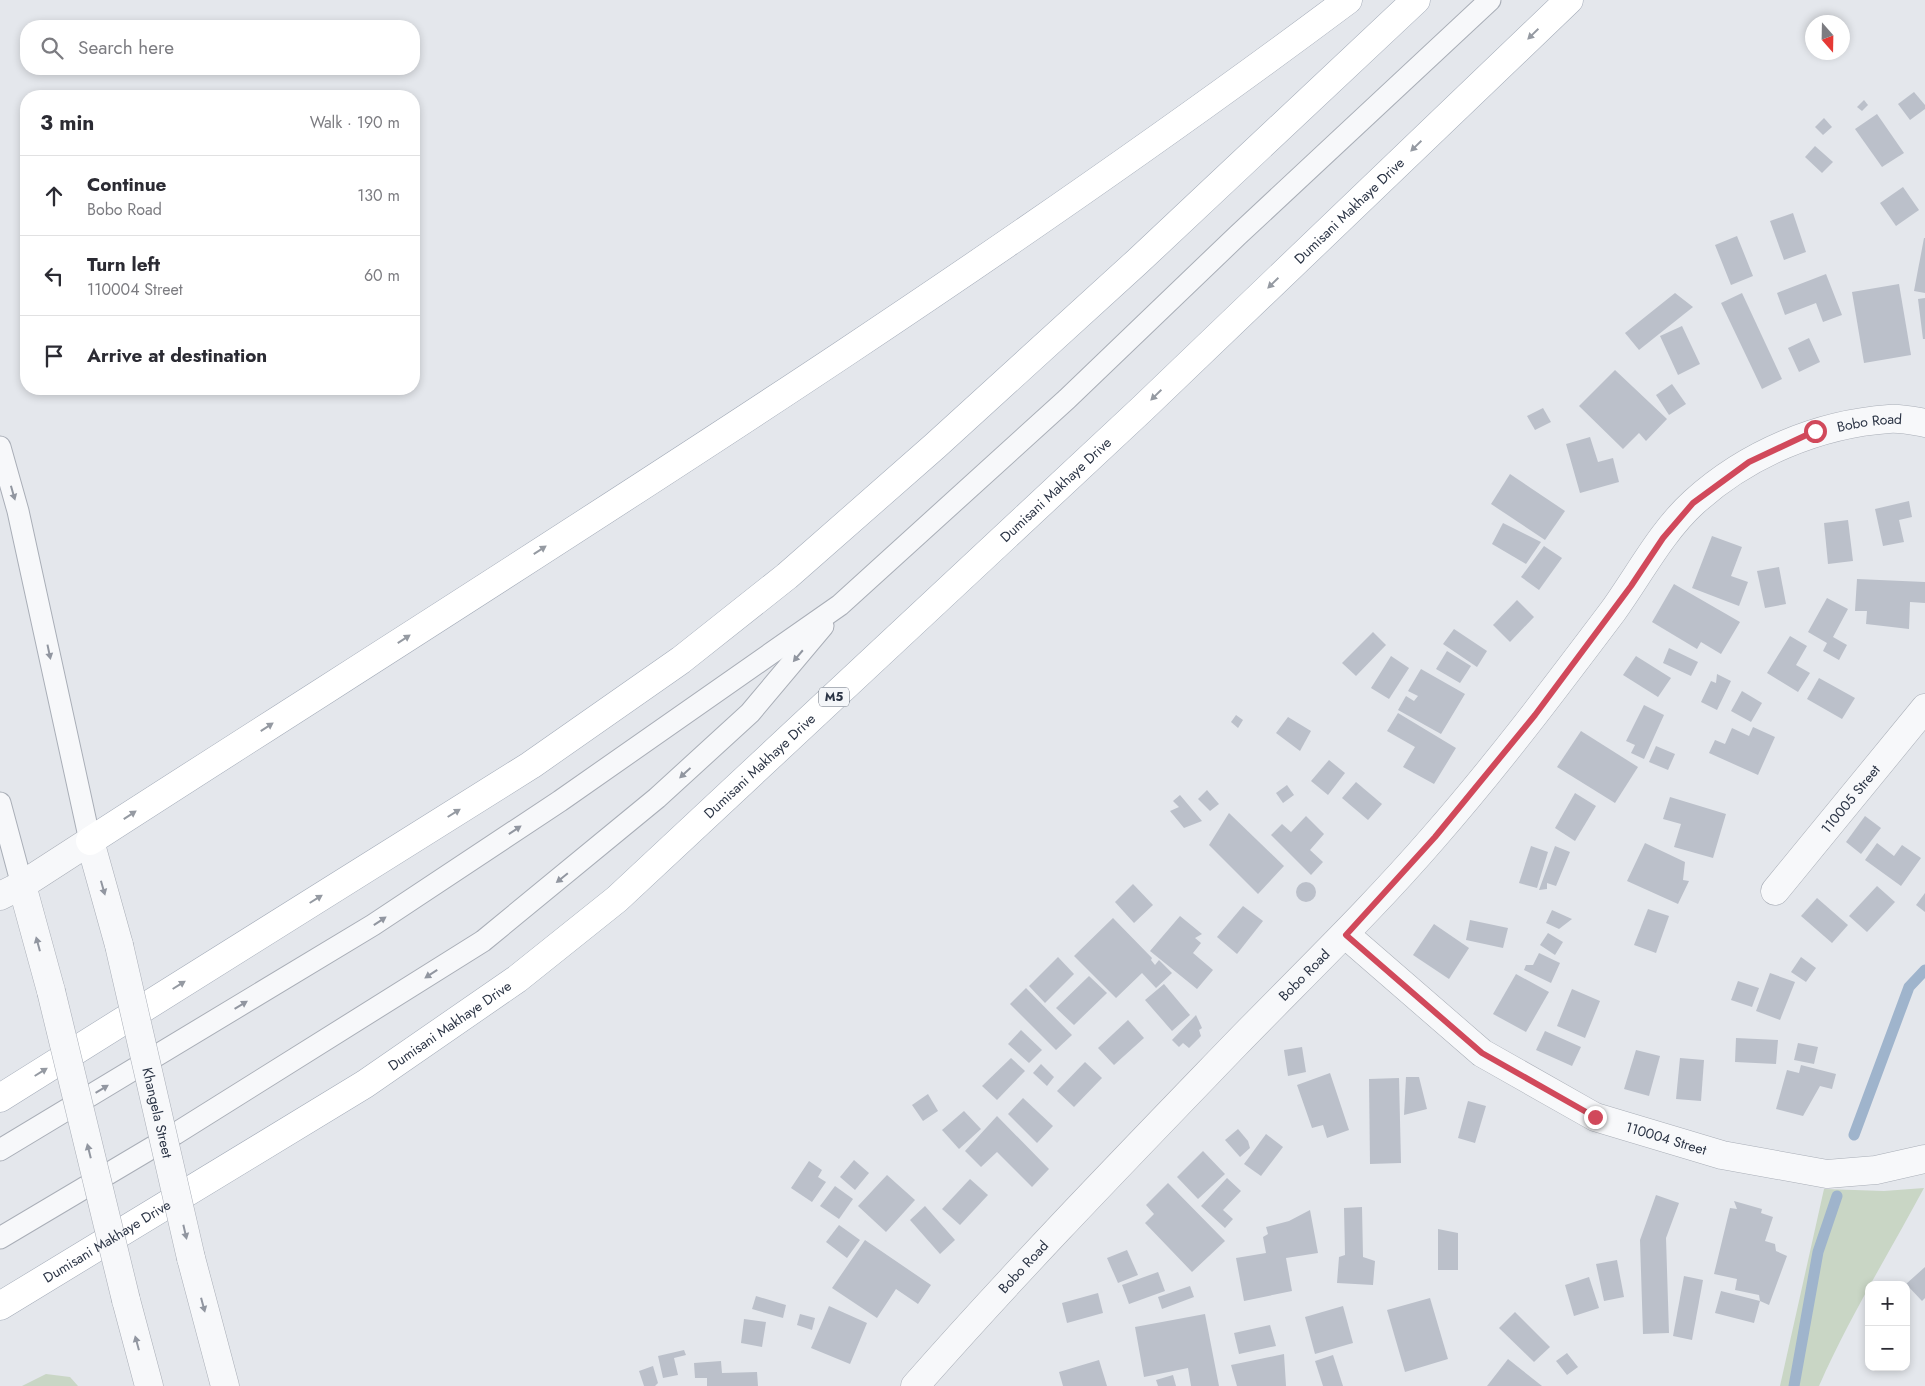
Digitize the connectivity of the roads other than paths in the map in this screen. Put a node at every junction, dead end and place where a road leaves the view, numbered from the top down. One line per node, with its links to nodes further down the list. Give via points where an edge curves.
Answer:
1 (1348, 0): 10 (main road, one-way to 1, via 740,422 1004,245 1244,78)
2 (1416, 0): 14 (main road, one-way to 2, via 531,765 681,660 787,576 935,446)
3 (1490, 0): 7 (lane, via 1067,399)
4 (1568, 0): 18 (main road, Dumisani Makhaye Drive / M5, one-way to 18, via 1134,416 617,900 517,980 365,1084)
5 (1925, 423): 13 (street, Bobo Road, via 1892,418 1815,431 1749,462 1693,503 1663,538 1535,715 1435,837)
6 (0, 447): 10 (lane, one-way to 10, via 18,511)
7 (840, 605): 15 (lane, one-way to 7, via 373,925 560,801); 17 (lane, one-way to 17, via 750,713 657,798 484,941 175,1134)
8 (1925, 708): 12 (street, 110005 Street)
9 (0, 803): 11 (lane)
10 (90, 841): 11 (street); 20 (street, Khangela Street, one-way to 20, bridge, via 119,946 191,1258)
11 (11, 890): 19 (street, one-way to 11, bridge, via 51,991)
12 (1775, 891)
13 (1346, 935): 16 (street, 110004 Street, via 1482,1053 1595,1117 1722,1154 1827,1174 1876,1170); 21 (street, Bobo Road, via 1238,1042 975,1318)
14 (0, 1098)
15 (0, 1150)
16 (1925, 1159)
17 (0, 1238)
18 (7, 1303)
19 (148, 1386)
20 (225, 1386)
21 (915, 1386)

